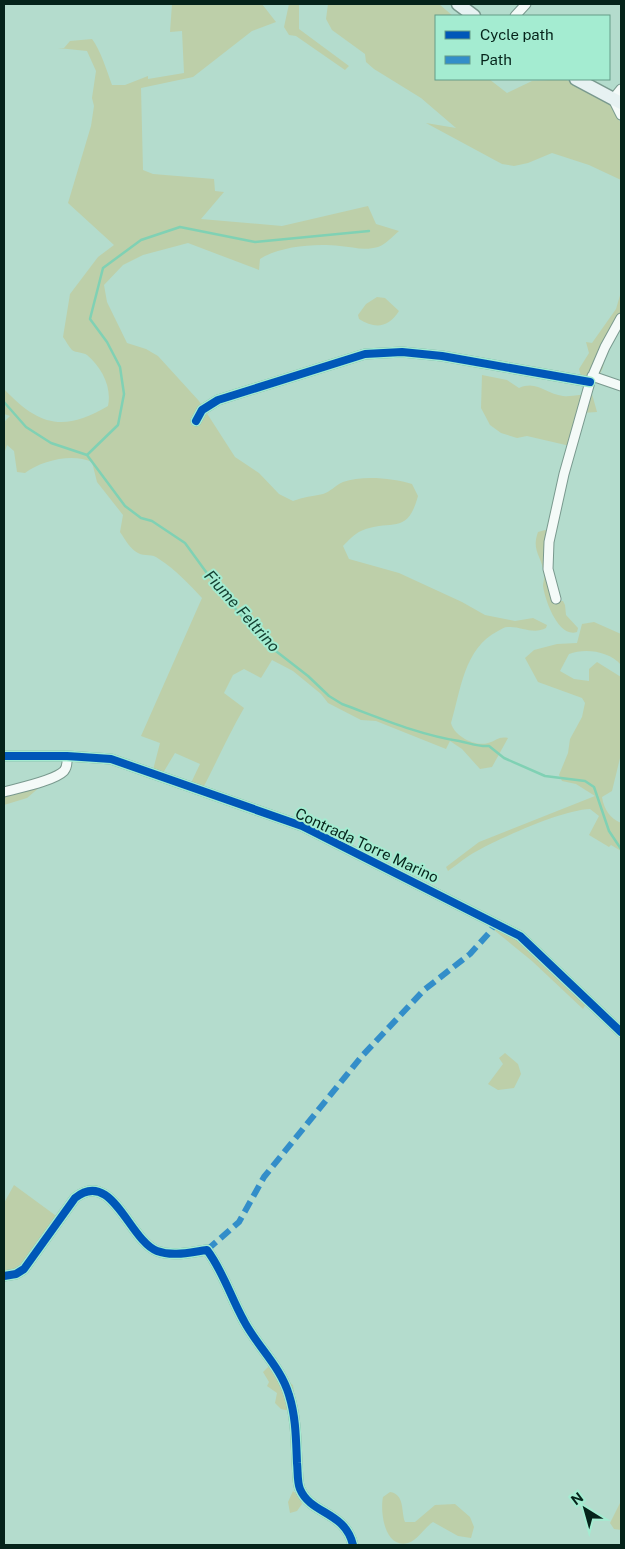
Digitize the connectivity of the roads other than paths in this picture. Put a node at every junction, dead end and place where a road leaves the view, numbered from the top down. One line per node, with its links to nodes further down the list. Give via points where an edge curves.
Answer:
1 (458, 4): 3 (street)
2 (526, 4): 4 (street)
3 (473, 15)
4 (516, 15)
5 (578, 80): 6 (street)
6 (618, 97): 7 (street)
7 (621, 115)
8 (621, 318): 9 (street)
9 (591, 379): 10 (street); 11 (street, via 442,356 402,352 365,354 218,400 202,410); 12 (street, via 549,542 548,569)
10 (621, 386)
11 (196, 421)
12 (556, 599)
13 (4, 756): 14 (street, Contrada Torre Marino)
14 (67, 756): 15 (street, via 63,771); 16 (street, Contrada Torre Marino, via 111,759 302,826 353,850 520,936)
15 (4, 792)
16 (621, 1032)
17 (4, 1276): 18 (street, via 24,1269 75,1198 91,1189 106,1195 145,1244 157,1251 172,1254 207,1250 244,1322 284,1382 295,1427 300,1488 310,1501 348,1530)
18 (353, 1545)

